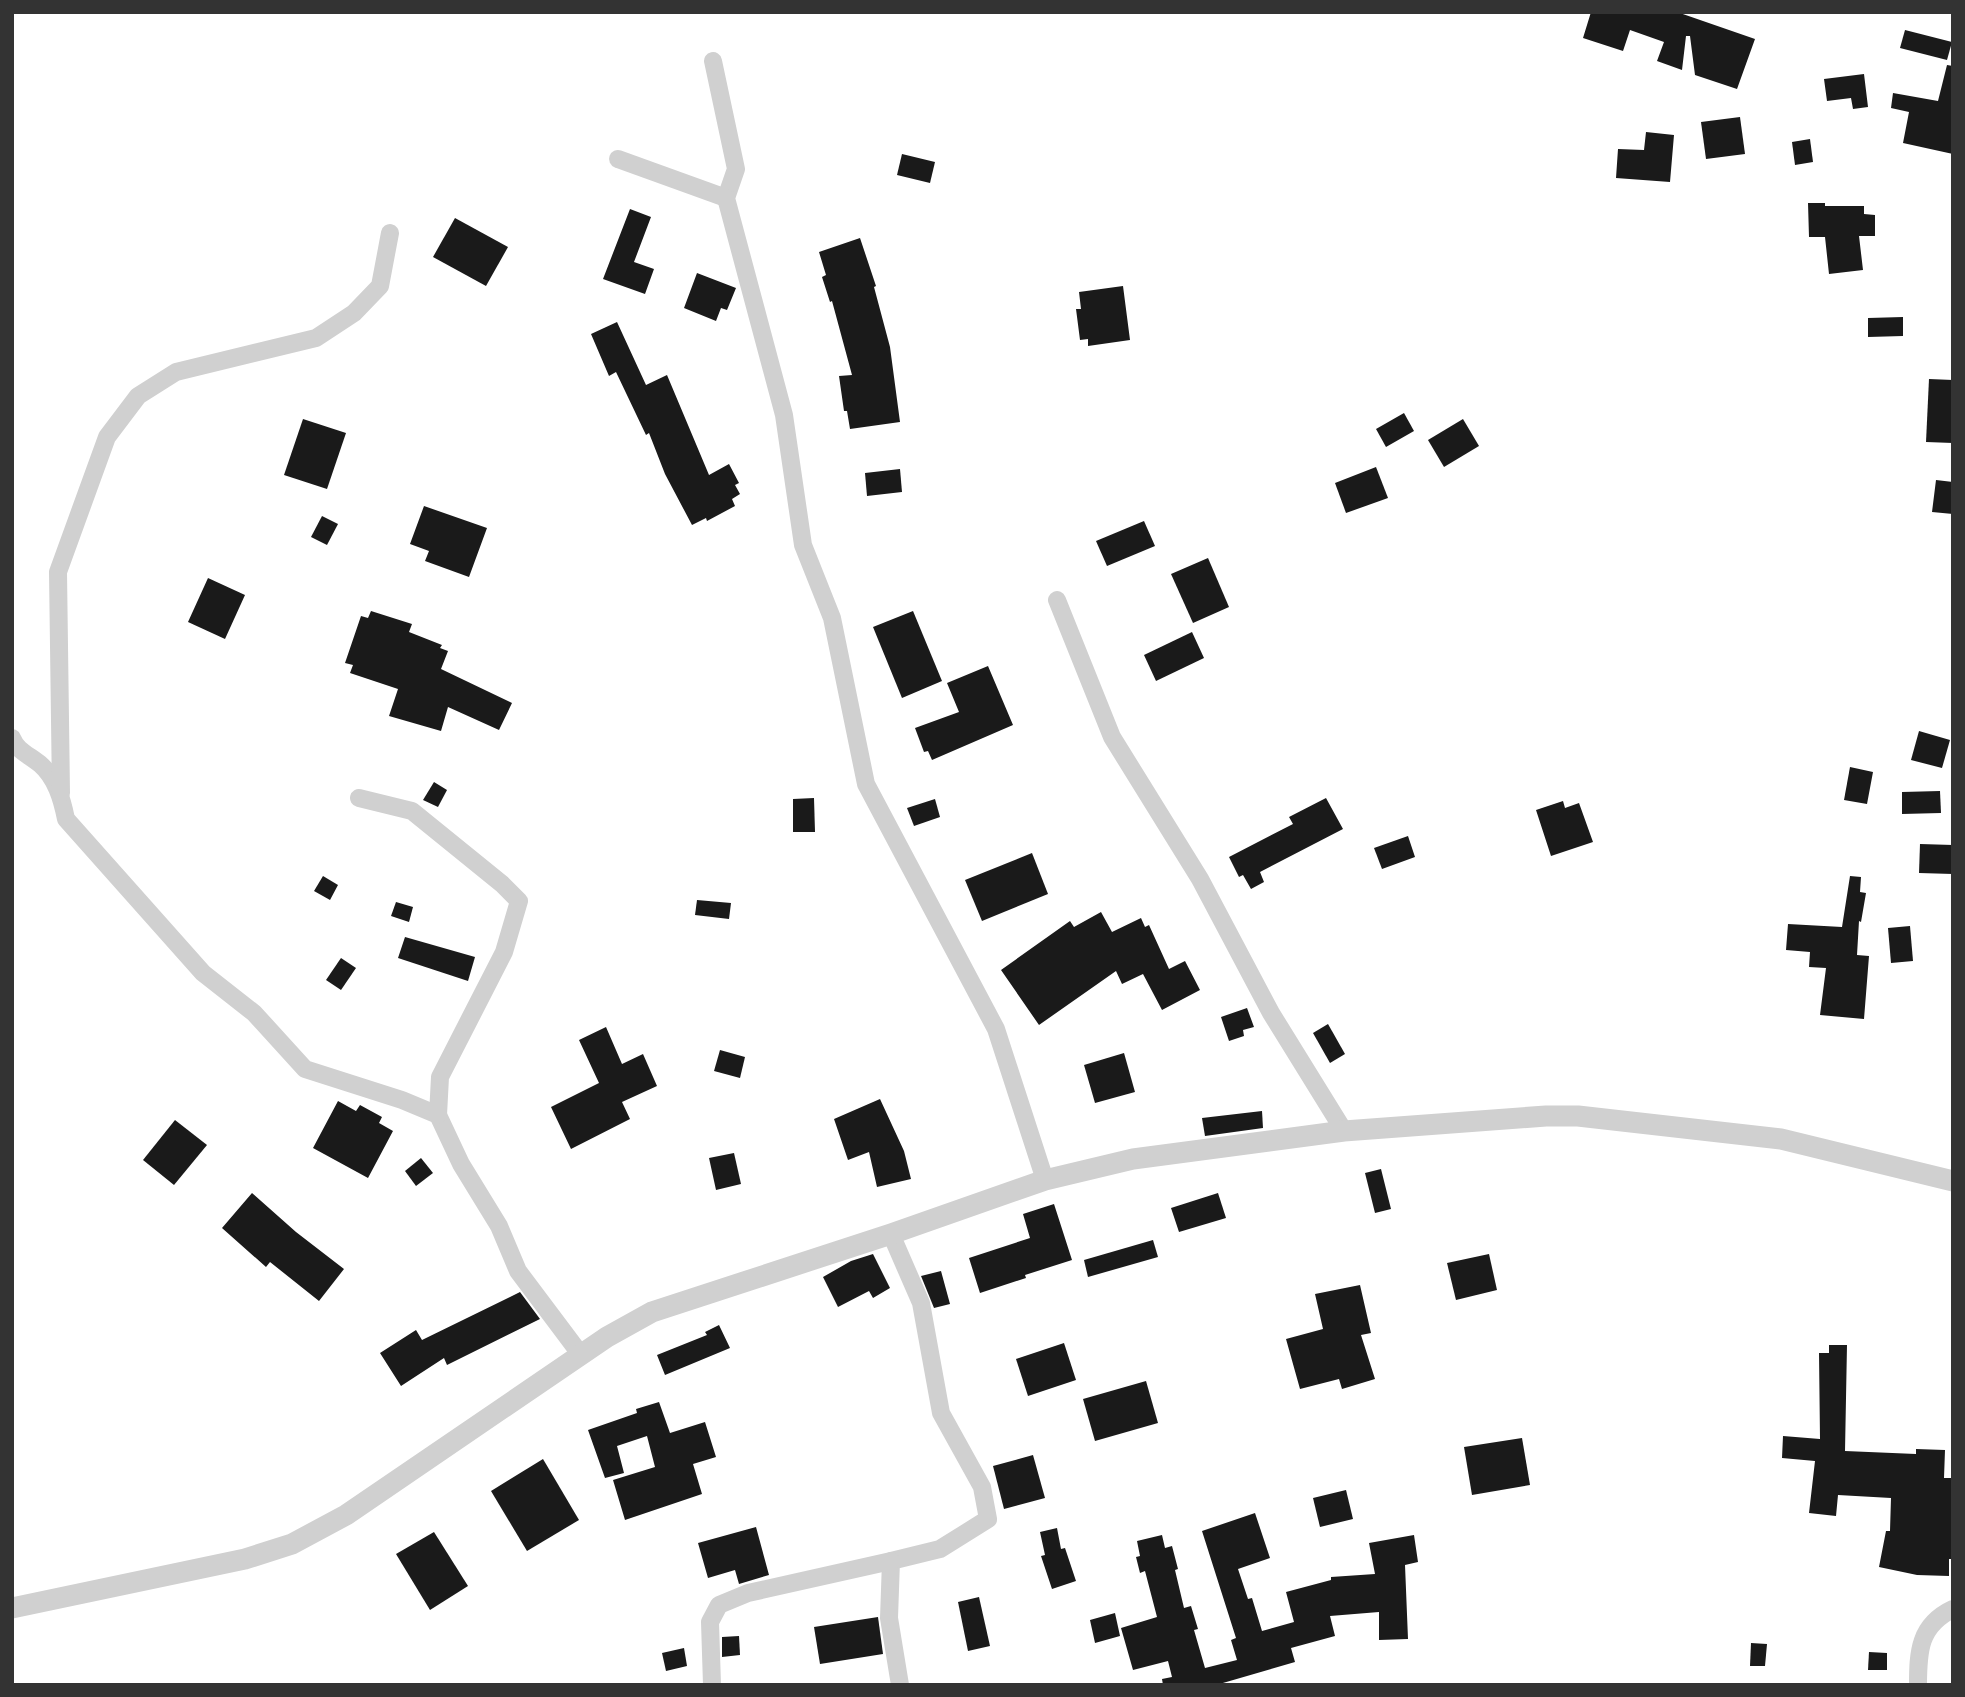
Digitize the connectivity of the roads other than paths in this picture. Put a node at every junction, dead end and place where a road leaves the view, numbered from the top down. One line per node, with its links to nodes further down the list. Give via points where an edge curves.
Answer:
1 (713, 61): 3 (street, via 736,169)
2 (618, 159): 3 (street)
3 (726, 198): 11 (street, via 784,415 803,545 832,618 866,784 996,1029)
4 (390, 233): 7 (street, via 380,286 354,313 316,338 176,372 138,396 107,437 58,572)
5 (1057, 600): 10 (street, via 1112,737 1200,879 1271,1013)
6 (12, 737): 7 (street, via 16,747 43,766)
7 (61, 793): 9 (street, via 66,819 203,973 254,1013 305,1069)
8 (359, 798): 9 (street, via 412,811 519,901 504,952 440,1077)
9 (438, 1115): 14 (street, via 499,1226 518,1271)
10 (1343, 1131): 11 (street, via 1133,1159); 12 (street, via 1546,1116 1608,1118 1781,1139)
11 (1045, 1180): 13 (street)
12 (1953, 1181)
13 (891, 1234): 14 (street, via 652,1312); 15 (street, via 920,1303 941,1413 982,1487 988,1519 940,1549)
14 (581, 1355): 16 (street, via 346,1515 292,1544 245,1559)
15 (891, 1561): 18 (street, via 748,1593 719,1605 710,1622); 19 (street, via 889,1618)
16 (12, 1608)
17 (1953, 1609): 20 (street, via 1941,1615 1923,1640 1918,1652)
18 (712, 1685)
19 (900, 1685)
20 (1918, 1685)

